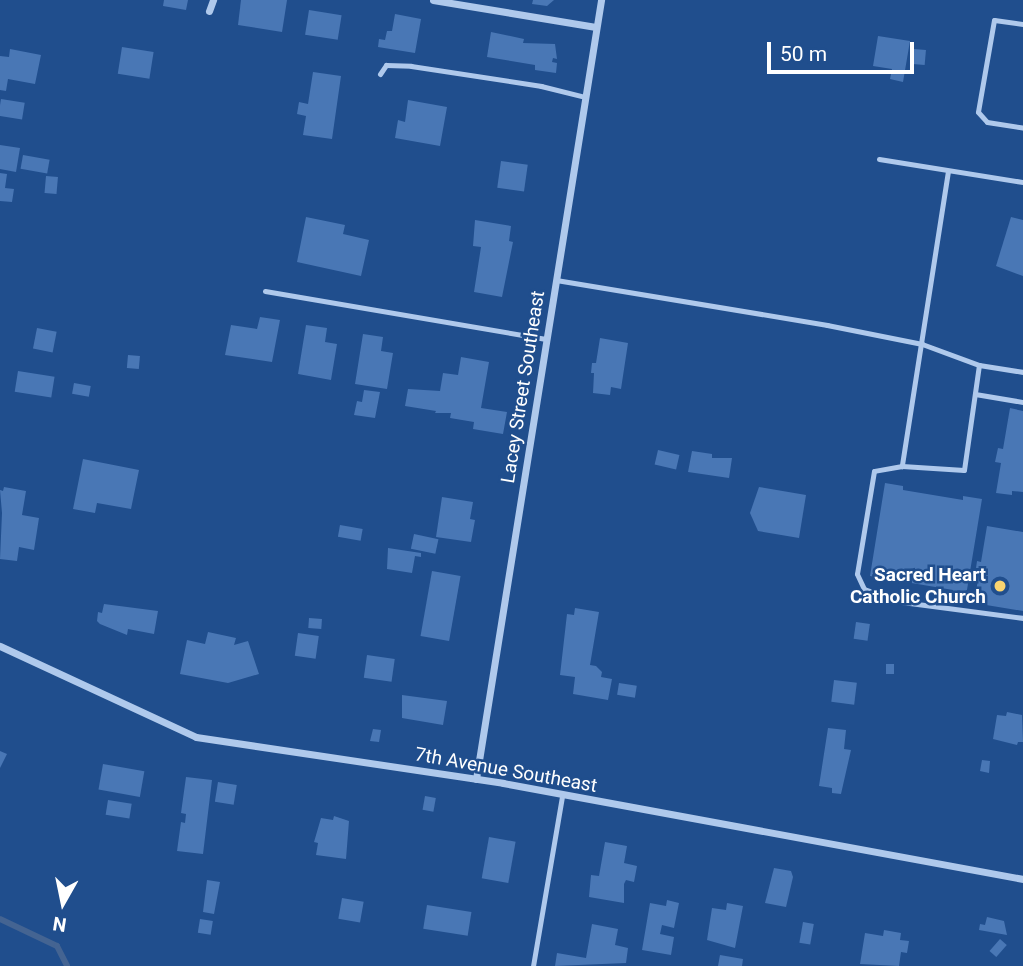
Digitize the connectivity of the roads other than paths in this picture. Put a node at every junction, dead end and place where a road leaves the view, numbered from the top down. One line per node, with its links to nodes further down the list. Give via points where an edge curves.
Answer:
1 (213, 0): 4 (street)
2 (433, 0): 6 (street)
3 (601, 0): 6 (street, Lacey Street Southeast)
4 (209, 11)
5 (1023, 24): 9 (lane, via 994,20 978,112 987,122)
6 (596, 27): 8 (street, Lacey Street Southeast)
7 (380, 74): 8 (lane, via 386,65 411,66)
8 (585, 97): 13 (street, Lacey Street Southeast)
9 (1023, 128)
10 (879, 159): 11 (lane)
11 (948, 171): 12 (lane); 16 (lane)
12 (1023, 182)
13 (556, 280): 15 (street, Lacey Street Southeast); 16 (lane)
14 (265, 291): 15 (lane)
15 (546, 339): 24 (street, Lacey Street Southeast)
16 (922, 344): 17 (lane); 21 (lane)
17 (979, 365): 18 (lane); 19 (lane)
18 (1023, 372)
19 (975, 394): 20 (lane); 21 (lane, via 964,470)
20 (1023, 402)
21 (902, 466): 22 (lane, via 874,471 857,574 864,589 902,602)
22 (1023, 618)
23 (0, 646): 24 (street, 7th Avenue Southeast, via 196,737)
24 (476, 779): 25 (street, 7th Avenue Southeast)
25 (562, 796): 26 (street, 7th Avenue Southeast); 27 (lane)
26 (1023, 879)
27 (533, 966)

